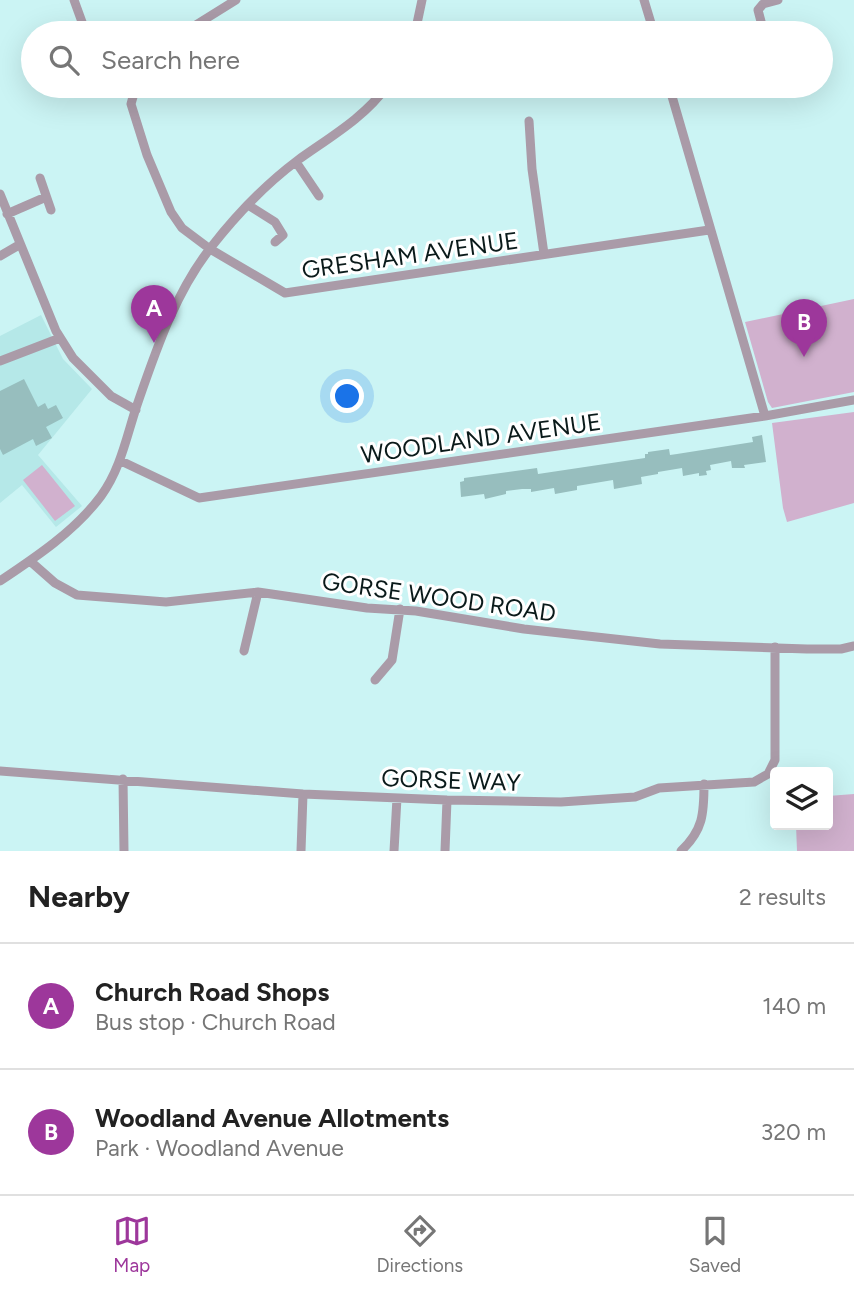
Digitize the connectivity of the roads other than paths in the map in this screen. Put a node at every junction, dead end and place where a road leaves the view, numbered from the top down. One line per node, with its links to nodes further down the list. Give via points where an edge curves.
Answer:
1 (74, 0): 6 (street)
2 (236, 0): 7 (street)
3 (422, 0): 8 (street)
4 (644, 0): 9 (street)
5 (778, 0): 10 (street, via 762,4 758,10)
6 (82, 21)
7 (202, 21)
8 (418, 21)
9 (650, 21)
10 (761, 21)
11 (133, 98): 26 (street, GRESHAM AVENUE, via 147,155 171,212 182,228)
12 (375, 98): 15 (street, via 351,123)
13 (672, 98): 23 (street)
14 (529, 121): 27 (street, GRESHAM AVENUE)
15 (296, 162): 18 (street); 20 (street)
16 (40, 178): 19 (street)
17 (0, 194): 22 (street)
18 (318, 196)
19 (47, 197): 21 (street); 22 (street)
20 (248, 205): 24 (street, via 279,227 283,235); 26 (street)
21 (51, 210)
22 (7, 214): 25 (street)
23 (709, 230): 27 (street, GRESHAM AVENUE); 33 (street)
24 (275, 242)
25 (19, 245): 28 (street); 29 (street)
26 (210, 248): 27 (street, GRESHAM AVENUE, via 285,293); 32 (street, via 173,313)
27 (544, 254)
28 (0, 256)
29 (60, 338): 30 (street); 32 (street, via 111,397)
30 (0, 362)
31 (854, 400): 33 (street, WOODLAND AVENUE)
32 (136, 410): 34 (street)
33 (765, 416): 34 (street, WOODLAND AVENUE, via 199,498)
34 (121, 461): 35 (street, via 102,495 80,520)
35 (30, 561): 36 (street); 37 (street, GORSE WOOD ROAD, via 77,595 166,602)
36 (0, 581)
37 (258, 592): 38 (street, GORSE WOOD ROAD); 41 (street)
38 (400, 609): 40 (street, GORSE WOOD ROAD, via 660,644); 42 (street, via 392,660)
39 (854, 646): 40 (street, GORSE WOOD ROAD)
40 (775, 648): 45 (street, GORSE WAY, via 775,760 768,774 754,782)
41 (244, 651)
42 (375, 680)
43 (0, 771): 44 (street, GORSE WAY)
44 (123, 779): 46 (street, GORSE WAY); 49 (street)
45 (704, 784): 48 (street, GORSE WAY, via 659,788 635,797 561,802); 53 (street, via 704,808 696,837)
46 (303, 794): 47 (street, GORSE WAY); 50 (street)
47 (397, 798): 48 (street, GORSE WAY); 51 (street)
48 (447, 800): 52 (street)
49 (124, 851)
50 (300, 851)
51 (394, 851)
52 (445, 851)
53 (681, 851)

